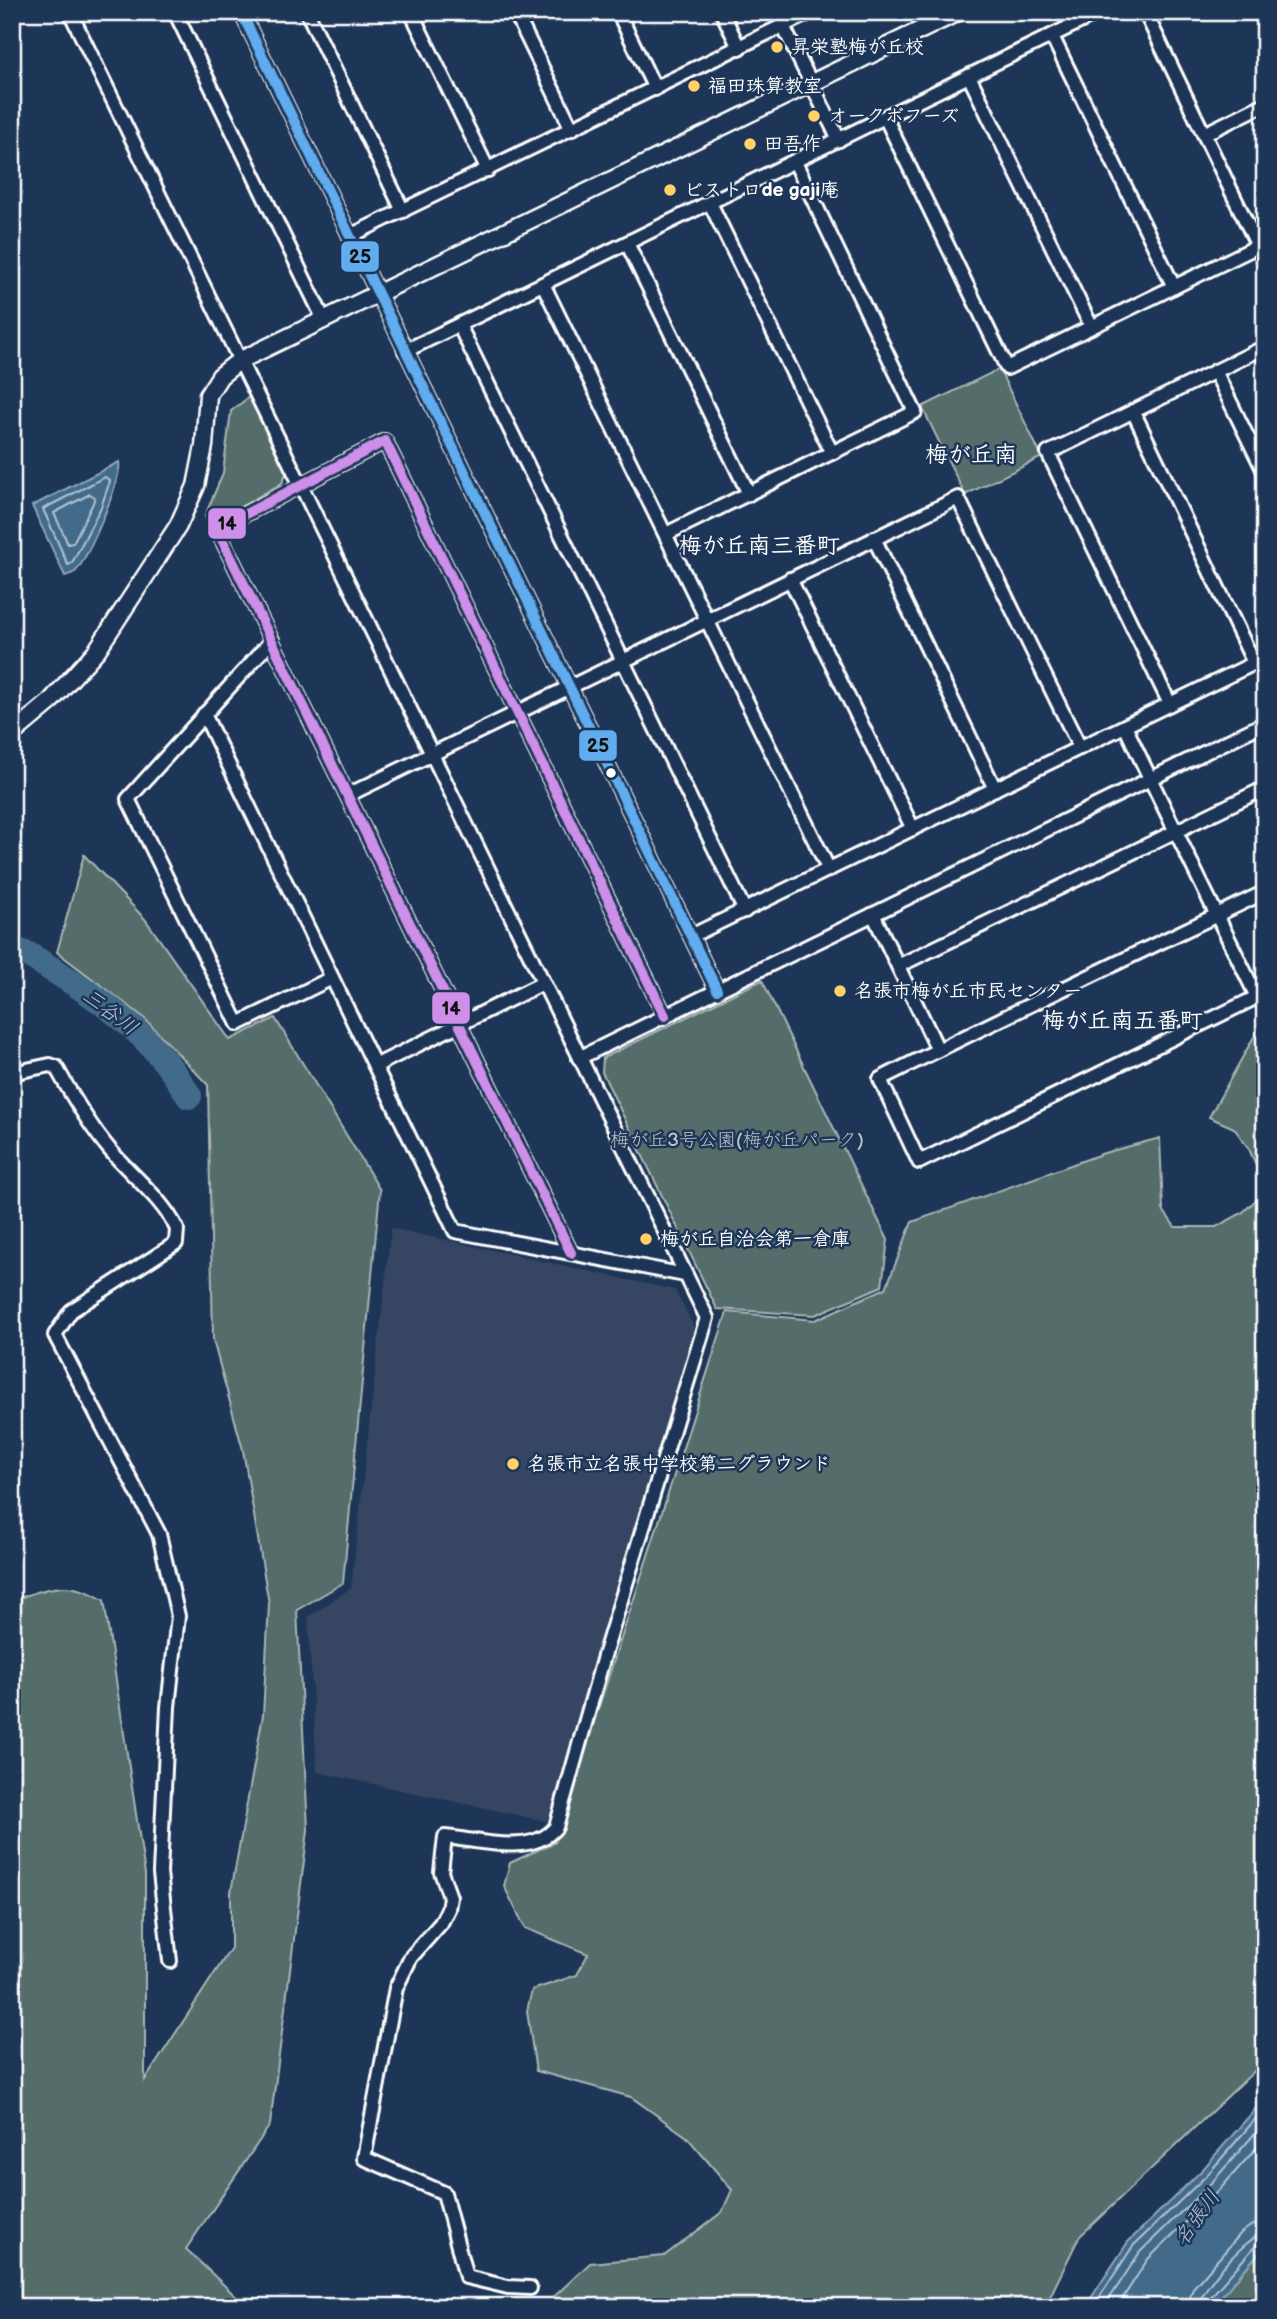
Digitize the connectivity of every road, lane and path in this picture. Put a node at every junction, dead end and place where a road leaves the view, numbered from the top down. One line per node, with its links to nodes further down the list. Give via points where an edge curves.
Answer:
1 (70, 12): 40 (street)
2 (175, 12): 35 (street)
3 (241, 12): 28 (street)
4 (307, 12): 27 (street)
5 (411, 12): 25 (street)
6 (515, 12): 21 (street)
7 (618, 12): 18 (street)
8 (722, 12): 15 (street)
9 (811, 12): 13 (street)
10 (958, 12): 17 (street)
11 (1100, 12): 14 (street)
12 (1145, 12): 22 (street)
13 (783, 26): 15 (street); 17 (street)
14 (1052, 36): 16 (street); 33 (street)
15 (739, 48): 18 (street)
16 (969, 76): 20 (street); 37 (street)
17 (811, 84): 23 (street); 34 (street)
18 (655, 89): 21 (street)
19 (1265, 104): 22 (street)
20 (885, 117): 23 (street); 37 (street, via 1007,368)
21 (572, 129): 25 (street)
22 (1204, 134): 30 (street)
23 (839, 140): 24 (street)
24 (795, 162): 26 (street); 43 (street, via 915,412)
25 (488, 170): 27 (street)
26 (710, 203): 29 (street); 43 (street)
27 (403, 211): 28 (street)
28 (350, 236): 34 (street)
29 (627, 243): 32 (street); 46 (street)
30 (1258, 246): 31 (street); 33 (street)
31 (1265, 261)
32 (543, 284): 36 (street); 47 (street)
33 (1174, 287): 37 (street)
34 (378, 294): 35 (street); 39 (street)
35 (324, 320): 40 (street)
36 (459, 325): 39 (street); 52 (street)
37 (1091, 326)
38 (1265, 347): 41 (street)
39 (405, 351): 54 (street)
40 (239, 361): 45 (street); 60 (street, via 220,376 208,395 196,485 178,526 89,659 49,703)
41 (1215, 371): 42 (street); 44 (street)
42 (1133, 411): 53 (street); 55 (street, via 1048,453)
43 (832, 453): 46 (street)
44 (1265, 473)
45 (299, 483): 51 (street, via 217,529); 56 (street, via 385,440); 62 (street)
46 (749, 494): 47 (street)
47 (666, 534): 50 (street)
48 (874, 538): 49 (street); 61 (street, via 958,498); 65 (street)
49 (790, 579): 50 (street); 67 (street)
50 (707, 620): 52 (street); 69 (street)
51 (272, 640): 57 (street); 66 (street)
52 (623, 660): 54 (street); 71 (street)
53 (1260, 660): 55 (street)
54 (570, 686): 56 (street); 74 (street)
55 (1170, 704): 59 (street)
56 (516, 712): 62 (street); 79 (street)
57 (204, 715): 76 (street); 76 (street, via 128,799 239,1024)
58 (1265, 723): 63 (street)
59 (1125, 726): 61 (street); 63 (street)
60 (12, 734)
61 (1080, 748): 65 (street)
62 (432, 753): 66 (street); 77 (street)
63 (1150, 779): 68 (street); 72 (street)
64 (1265, 788): 68 (street)
65 (995, 789): 67 (street)
66 (348, 795): 80 (street)
67 (913, 830): 69 (street)
68 (1176, 831): 73 (street); 75 (street)
69 (829, 870): 71 (street)
70 (1265, 892): 73 (street)
71 (745, 911): 74 (street)
72 (873, 914): 75 (street); 78 (street)
73 (1217, 915): 81 (street); 81 (street, via 1257,997 919,1162 880,1079)
74 (691, 936): 78 (street)
75 (898, 966): 81 (street)
76 (332, 978): 83 (street)
77 (543, 984): 80 (street); 82 (street)
78 (717, 990): 79 (street)
79 (665, 1016): 82 (street)
80 (460, 1024): 83 (street); 85 (street)
81 (938, 1050)
82 (579, 1058): 86 (street)
83 (375, 1066): 85 (street, via 456,1231)
84 (12, 1073): 87 (street, via 57,1067 110,1150 177,1229 176,1243 71,1311 55,1335 159,1534 178,1616 168,1707 160,1873)
85 (571, 1253): 86 (street)
86 (685, 1275): 88 (street, via 707,1318 556,1826 529,1844 445,1837 441,1872 450,1897 448,1909 411,1957 396,1988 364,2158 444,2193 466,2277)
87 (170, 1961)
88 (530, 2288)

